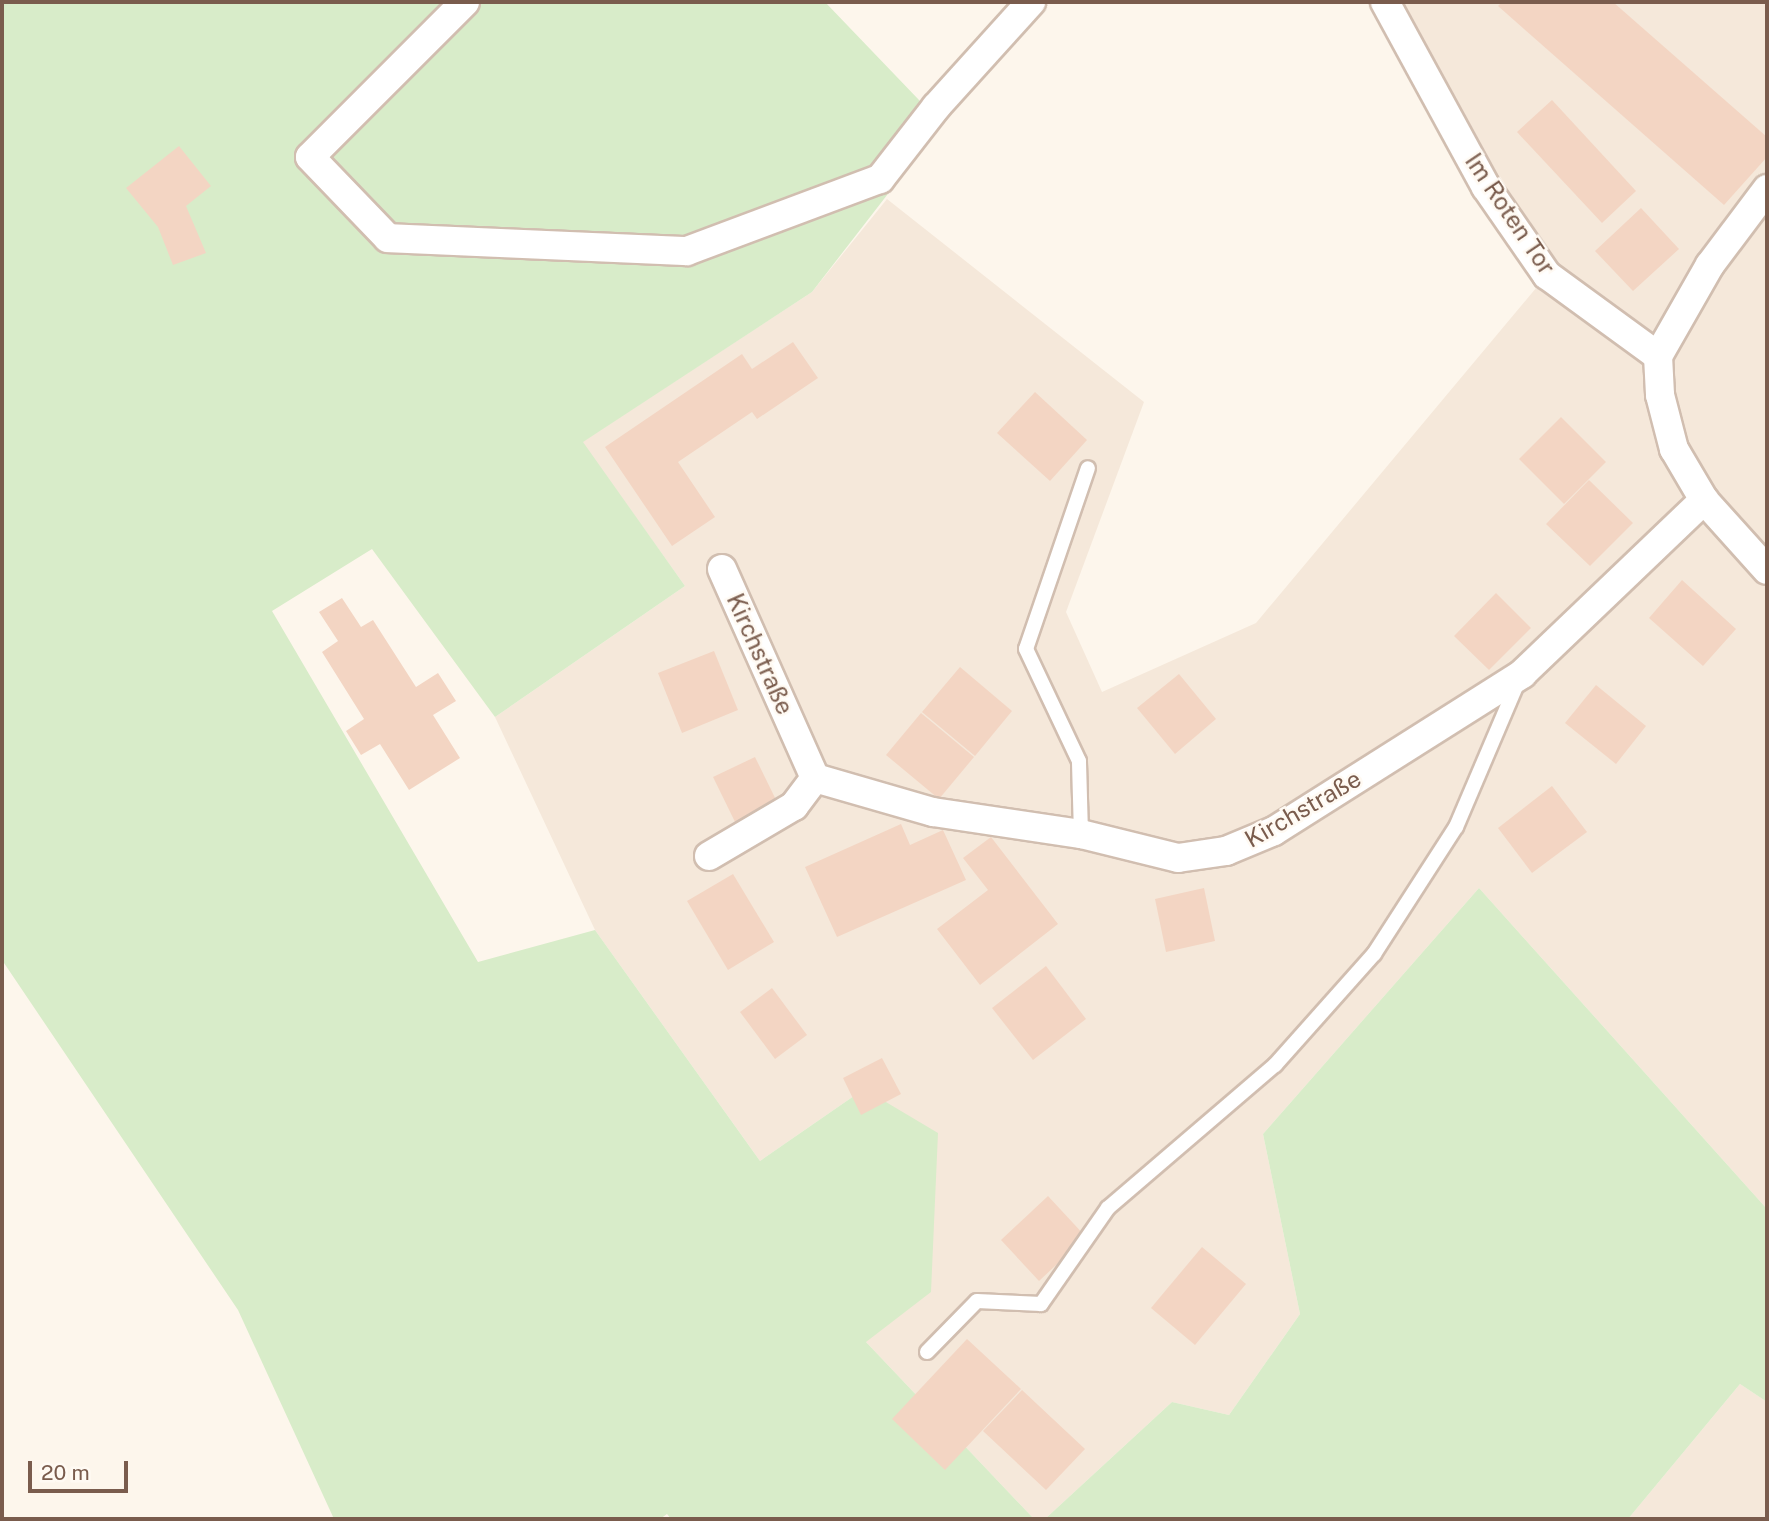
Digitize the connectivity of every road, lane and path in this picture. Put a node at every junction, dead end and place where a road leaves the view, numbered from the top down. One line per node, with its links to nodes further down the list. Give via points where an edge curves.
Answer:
1 (466, 2): 2 (street, via 310,157 388,238 687,251 880,179 936,107)
2 (1031, 2)
3 (1385, 2): 5 (street, Im Roten Tor, via 1486,187 1547,275)
4 (1764, 199): 5 (street, via 1710,265)
5 (1658, 355): 7 (street, via 1660,395 1674,449)
6 (1088, 468): 12 (lane, via 1026,649 1079,761)
7 (1704, 500): 9 (street); 10 (street, Kirchstraße)
8 (722, 569): 11 (street, Kirchstraße)
9 (1767, 569)
10 (1522, 674): 12 (street, Kirchstraße, via 1274,831 1226,851 1178,858); 14 (lane, via 1455,827 1374,954 1275,1065 1108,1208 1041,1304 977,1301)
11 (815, 778): 12 (street, Kirchstraße, via 933,812); 13 (street, via 794,806)
12 (1081, 834)
13 (709, 856)
14 (927, 1352)

